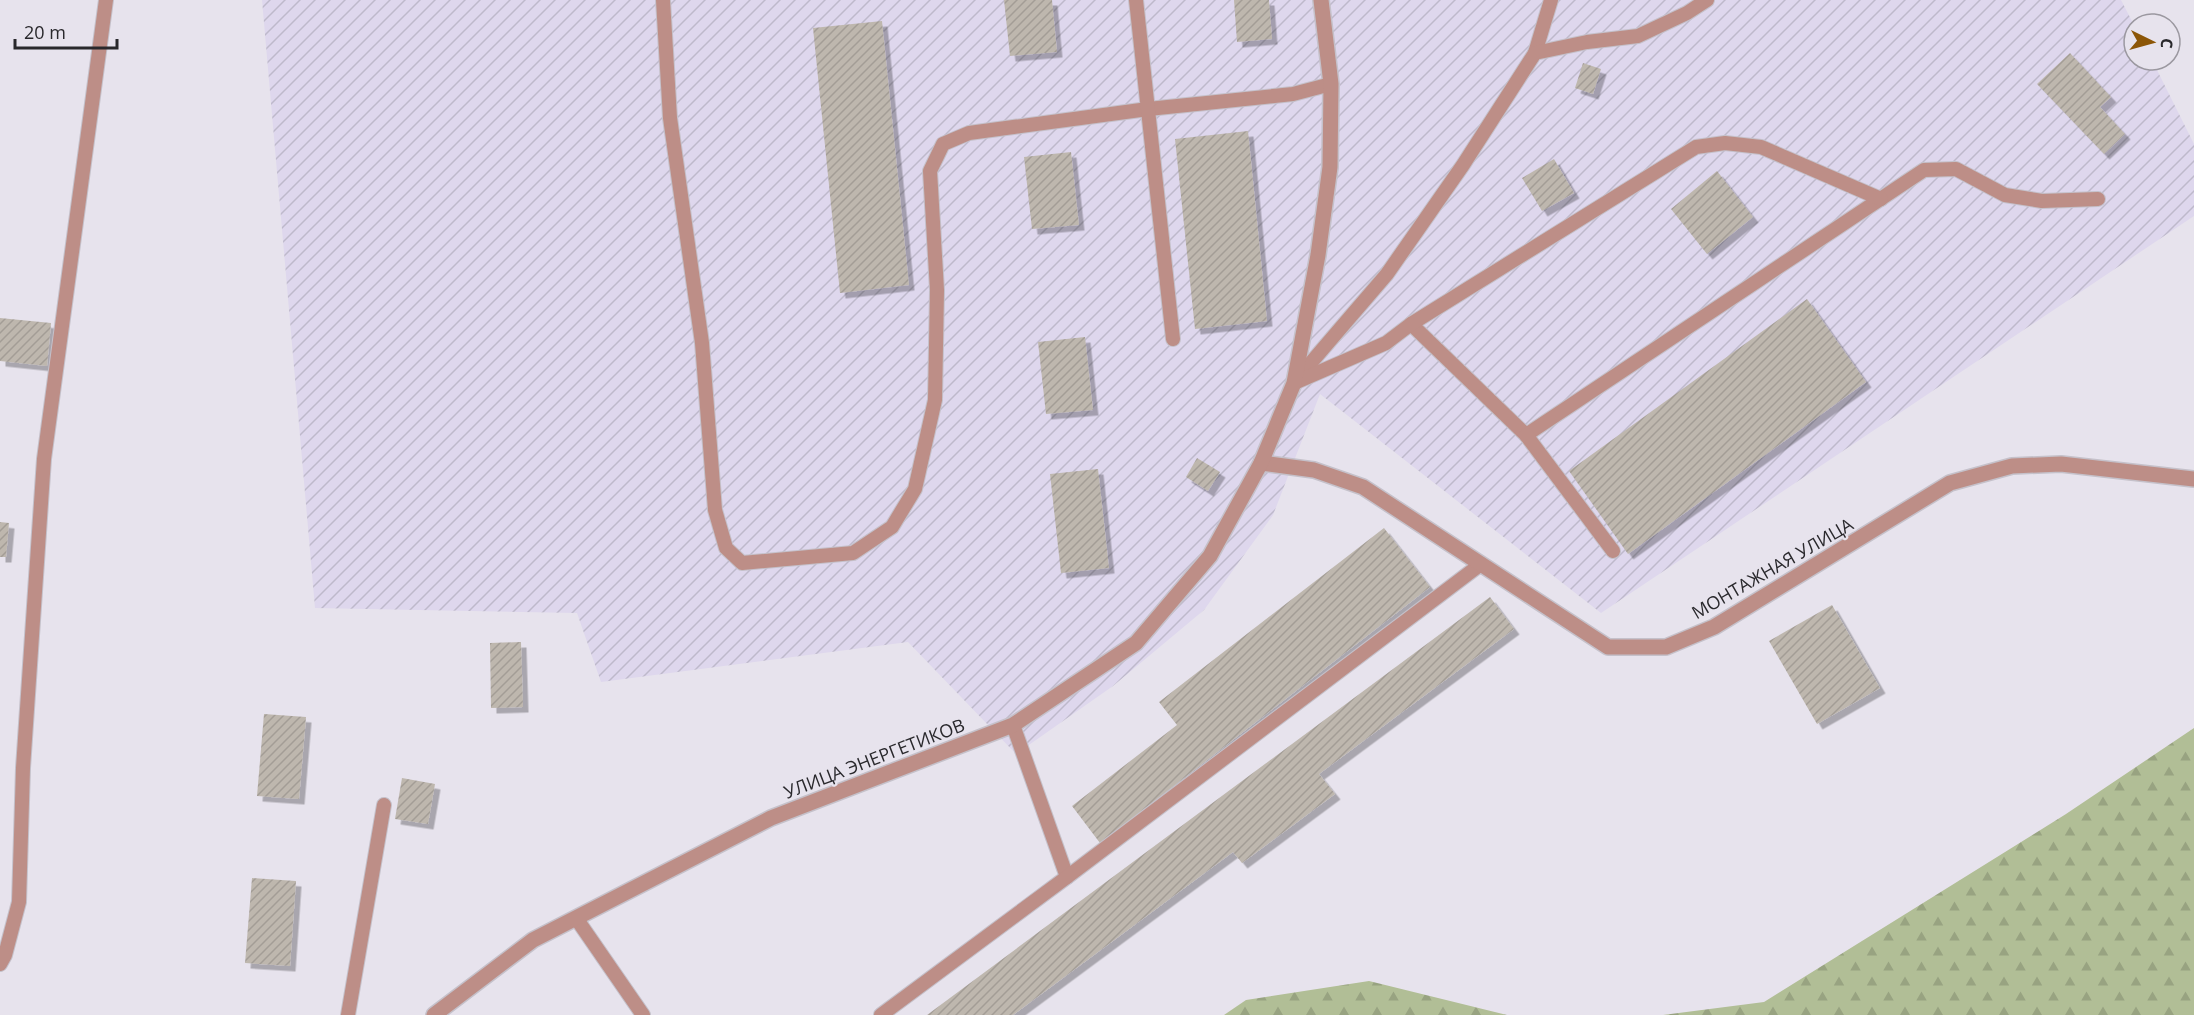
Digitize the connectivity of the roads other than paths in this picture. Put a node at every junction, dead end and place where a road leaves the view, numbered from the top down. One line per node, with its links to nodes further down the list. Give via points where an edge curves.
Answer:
1 (106, 0): 24 (lane, via 44,459 23,768 19,902)
2 (663, 0): 9 (lane, via 670,118 702,343 715,510 726,548 742,563 853,553 892,527 915,489 935,400 937,291 930,171 943,144 969,133)
3 (1136, 0): 9 (lane)
4 (1321, 0): 8 (street, УЛИЦА ЭНЕРГЕТИКОВ)
5 (1551, 0): 7 (lane)
6 (1707, 0): 7 (lane, via 1638,36)
7 (1535, 54): 14 (lane, via 1386,274)
8 (1331, 84): 9 (lane, via 1293,94); 14 (street, УЛИЦА ЭНЕРГЕТИКОВ, via 1330,167)
9 (1148, 109): 13 (lane)
10 (1881, 199): 11 (lane, via 1924,170 1956,169 2005,195 2042,201); 12 (lane, via 1761,147 1725,143 1696,147); 15 (lane)
11 (2098, 199)
12 (1411, 324): 14 (lane, via 1386,343); 15 (lane)
13 (1173, 339)
14 (1294, 383): 16 (street, УЛИЦА ЭНЕРГЕТИКОВ)
15 (1526, 435): 18 (lane)
16 (1261, 464): 19 (street, МОНТАЖНАЯ УЛИЦА, via 1314,470 1363,487); 20 (street, УЛИЦА ЭНЕРГЕТИКОВ, via 1210,556 1136,643)
17 (2194, 479): 19 (street, МОНТАЖНАЯ УЛИЦА, via 2061,464 2012,466 1950,483 1714,627 1666,647 1608,647)
18 (1613, 551)
19 (1481, 564): 22 (lane)
20 (1013, 725): 22 (lane); 23 (street, УЛИЦА ЭНЕРГЕТИКОВ, via 771,818)
21 (384, 805): 25 (lane)
22 (1067, 877): 28 (lane)
23 (576, 918): 26 (street, УЛИЦА ЭНЕРГЕТИКОВ, via 534,940); 27 (lane)
24 (0, 964)
25 (348, 1015)
26 (434, 1015)
27 (643, 1015)
28 (881, 1015)

